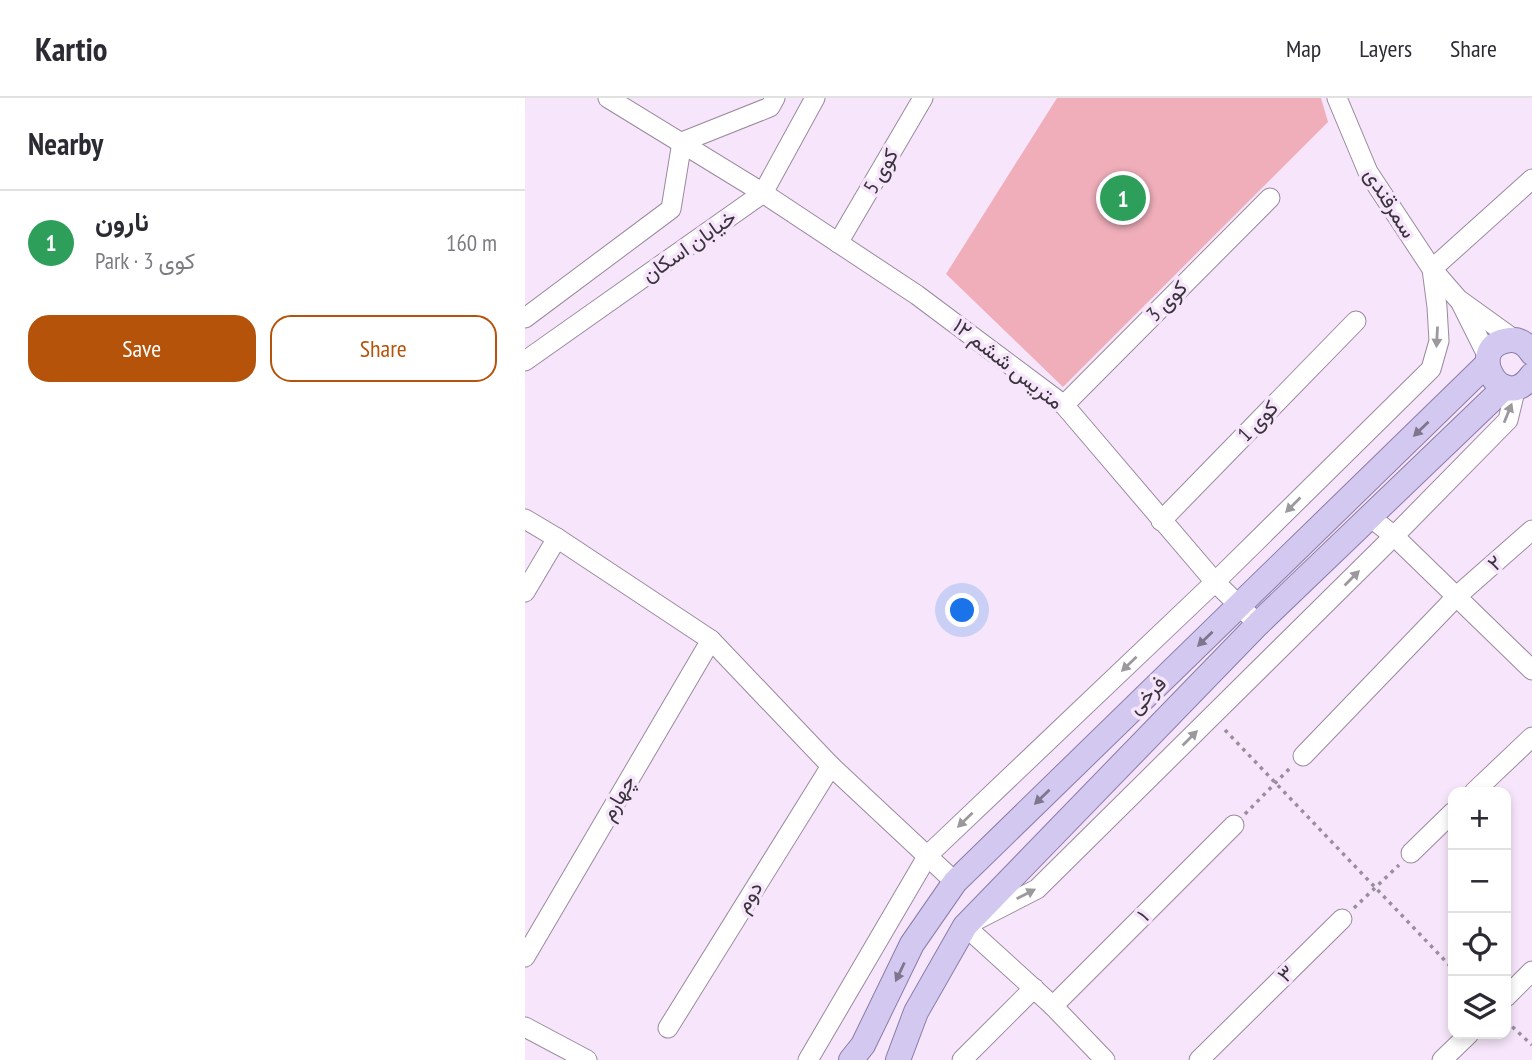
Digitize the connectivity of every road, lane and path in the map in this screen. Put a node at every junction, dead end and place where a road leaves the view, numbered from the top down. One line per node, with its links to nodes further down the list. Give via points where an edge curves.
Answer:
1 (608, 98): 6 (street, ۱۲ متریس ششم)
2 (775, 98): 6 (street, via 770,107)
3 (815, 98): 8 (street, خیابان اسکان)
4 (923, 98): 10 (street, کوی 5)
5 (1337, 98): 11 (street, سمرقندی, via 1368,172)
6 (682, 142): 8 (street, ۱۲ متریس ششم); 13 (street, via 671,209)
7 (1532, 179): 11 (street)
8 (763, 193): 10 (street, ۱۲ متریس ششم); 17 (street, خیابان اسکان)
9 (1270, 198): 19 (street, کوی 3)
10 (838, 243): 19 (street, ۱۲ متریس ششم, via 917,295)
11 (1432, 269): 12 (street, سمرقندی); 26 (street, one-way to 26, via 1439,341 1431,369)
12 (1458, 299): 15 (street); 16 (street)
13 (525, 318)
14 (1356, 321): 22 (street, کوی 1)
15 (1527, 348): 16 (main road, فرخی, via 1502,342)
16 (1488, 360): 18 (main road, via 1492,379); 29 (main road, فرخی, one-way to 29)
17 (525, 361)
18 (1522, 382): 20 (main road, فرخی); 24 (street, one-way to 18, via 1508,420)
19 (1064, 405): 22 (street, ۱۲ متریس ششم)
20 (1369, 516): 24 (street); 30 (main road, فرخی)
21 (525, 519): 25 (street)
22 (1161, 521): 26 (street, ۱۲ متریس ششم)
23 (1532, 530): 28 (street, ۲)
24 (1394, 536): 28 (street); 33 (street, one-way to 24)
25 (557, 538): 27 (street); 31 (street)
26 (1215, 582): 29 (street, ۱۲ متریس ششم); 42 (street, one-way to 42)
27 (525, 592)
28 (1457, 596): 32 (street); 35 (street)
29 (1239, 606): 30 (street, ۱۲ متریس ششم); 43 (main road, فرخی, one-way to 43)
30 (1258, 624): 46 (main road, فرخی)
31 (711, 640): 36 (street); 47 (street, چهارم)
32 (1532, 670)
33 (1212, 716): 37 (path); 46 (street, one-way to 33, via 1037,889)
34 (1532, 737): 38 (street)
35 (1303, 756)
36 (831, 766): 42 (street); 55 (street, دوم)
37 (1274, 783): 40 (path); 44 (path)
38 (1479, 787)
39 (1448, 818): 41 (street)
40 (1234, 825): 52 (street, ۱)
41 (1411, 853): 44 (path)
42 (928, 855): 43 (street); 59 (street)
43 (955, 882): 60 (main road, فرخی, one-way to 60, via 912,944 863,1045)
44 (1374, 888): 45 (path); 48 (path)
45 (1342, 919): 64 (street, ۳)
46 (965, 926): 50 (street); 61 (main road, فرخی, via 916,1012)
47 (525, 957)
48 (1448, 964)
49 (1532, 971): 51 (street)
50 (1034, 988): 52 (street); 62 (street)
51 (1511, 992)
52 (1053, 1006): 63 (street)
53 (1511, 1026): 57 (path)
54 (525, 1027): 58 (street)
55 (668, 1028)
56 (1464, 1039): 65 (street)
57 (1532, 1045)
58 (587, 1060)
59 (808, 1060)
60 (851, 1060)
61 (898, 1060)
62 (962, 1060)
63 (1105, 1060)
64 (1199, 1060)
65 (1442, 1060)

